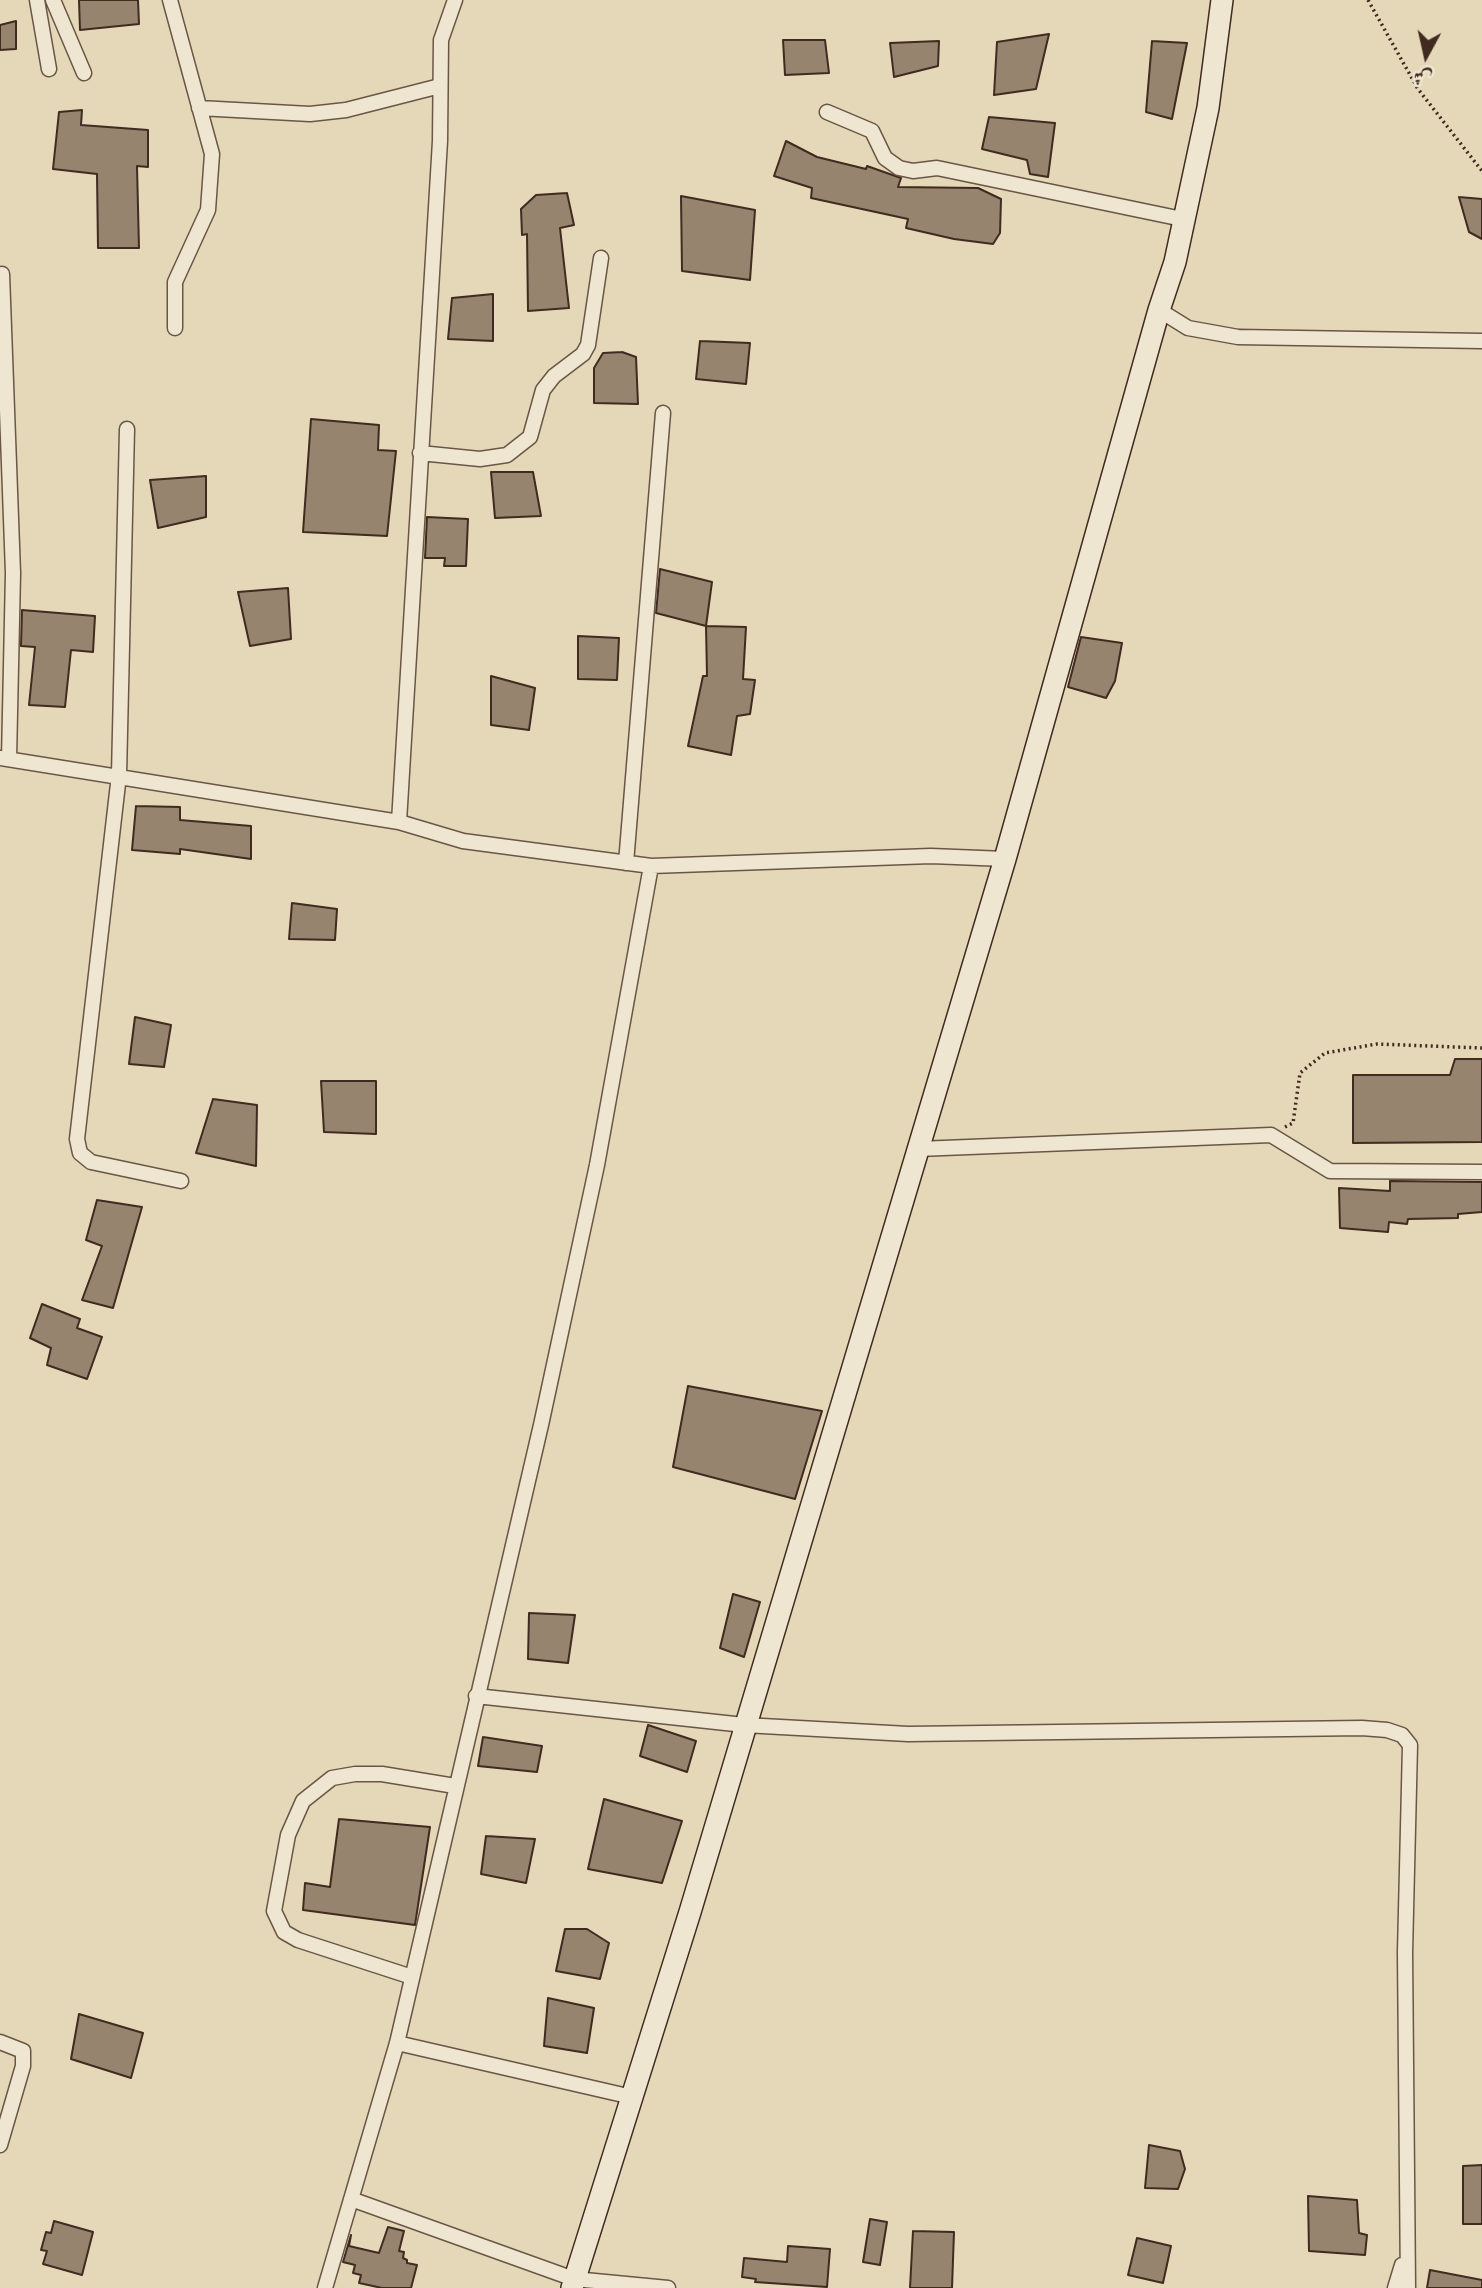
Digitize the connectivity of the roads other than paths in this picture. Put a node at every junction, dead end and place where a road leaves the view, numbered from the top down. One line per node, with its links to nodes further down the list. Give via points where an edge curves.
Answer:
1 (37, 0): 6 (street)
2 (53, 0): 7 (street)
3 (170, 0): 9 (street)
4 (455, 0): 8 (street, via 441,40)
5 (1222, 0): 11 (street)
6 (48, 69)
7 (85, 74)
8 (440, 86): 9 (street, via 346,110 310,114); 19 (street)
9 (199, 108): 15 (street, via 212,154 212,184 200,232 175,282)
10 (827, 112): 11 (street, via 872,131 886,158 899,168 937,168)
11 (1187, 220): 14 (street)
12 (601, 258): 19 (street, via 587,345 543,390 530,437 507,455 480,459)
13 (2, 274): 20 (street, via 13,573)
14 (1159, 310): 16 (street, via 1188,328 1238,337); 23 (street)
15 (175, 328)
16 (1482, 341)
17 (663, 413): 24 (street)
18 (127, 429): 21 (street)
19 (420, 453): 22 (street)
20 (5, 759): 21 (street)
21 (119, 775): 22 (street); 28 (street, via 77,1139 80,1153 91,1162)
22 (399, 822): 24 (street, via 463,841)
23 (1004, 859): 25 (street, via 931,856); 26 (street)
24 (626, 863): 25 (street)
25 (651, 866): 29 (street, via 597,1166)
26 (918, 1149): 27 (street, via 1271,1135 1330,1171); 30 (street)
27 (1482, 1172)
28 (181, 1181)
29 (476, 1696): 30 (street); 31 (street)
30 (744, 1725): 35 (street); 38 (street, via 908,1734 1362,1728 1402,1735 1409,1745)
31 (455, 1786): 32 (street); 32 (street, via 382,1774 332,1778 303,1801 288,1835 274,1911 284,1932)
32 (412, 1976): 34 (street)
33 (0, 2042): 36 (street, via 23,2051 23,2066)
34 (397, 2043): 35 (street); 37 (street)
35 (632, 2097): 39 (street)
36 (0, 2145)
37 (351, 2199): 39 (street); 40 (street)
38 (1407, 2239): 42 (street); 43 (street)
39 (573, 2283): 41 (street)
40 (325, 2288)
41 (668, 2288)
42 (1395, 2288)
43 (1408, 2288)

